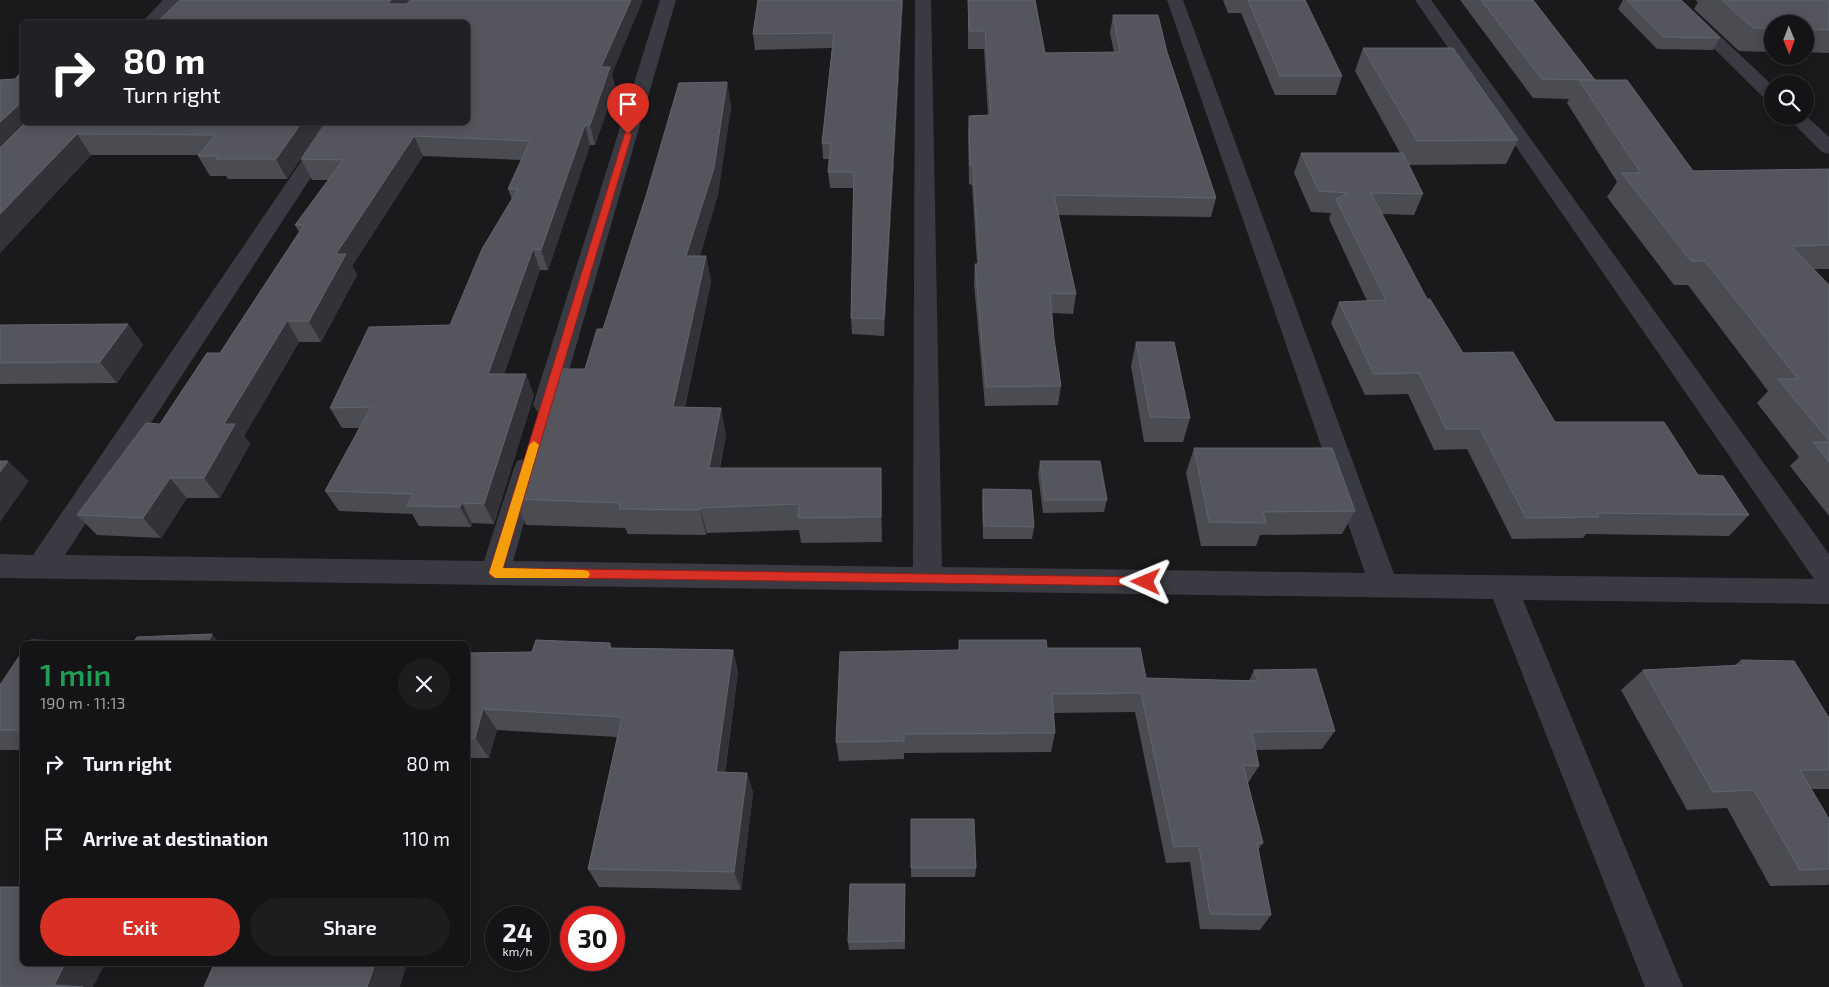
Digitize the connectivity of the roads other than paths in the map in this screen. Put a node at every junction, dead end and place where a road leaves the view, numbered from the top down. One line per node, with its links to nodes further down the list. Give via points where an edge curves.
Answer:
1 (172, 0): 7 (street)
2 (668, 0): 14 (street)
3 (923, 0): 16 (street)
4 (1175, 0): 17 (street)
5 (1423, 0): 15 (street)
6 (1673, 0): 8 (street)
7 (152, 20)
8 (1764, 87)
9 (336, 125): 13 (street)
10 (1805, 125): 11 (street)
11 (1829, 148)
12 (0, 566): 13 (street)
13 (40, 567): 14 (street)
14 (495, 573): 16 (street)
15 (1829, 577)
16 (928, 580): 17 (street)
17 (1384, 586): 18 (street)
18 (1503, 588): 19 (street); 20 (street)
19 (1829, 592)
20 (1664, 987)

